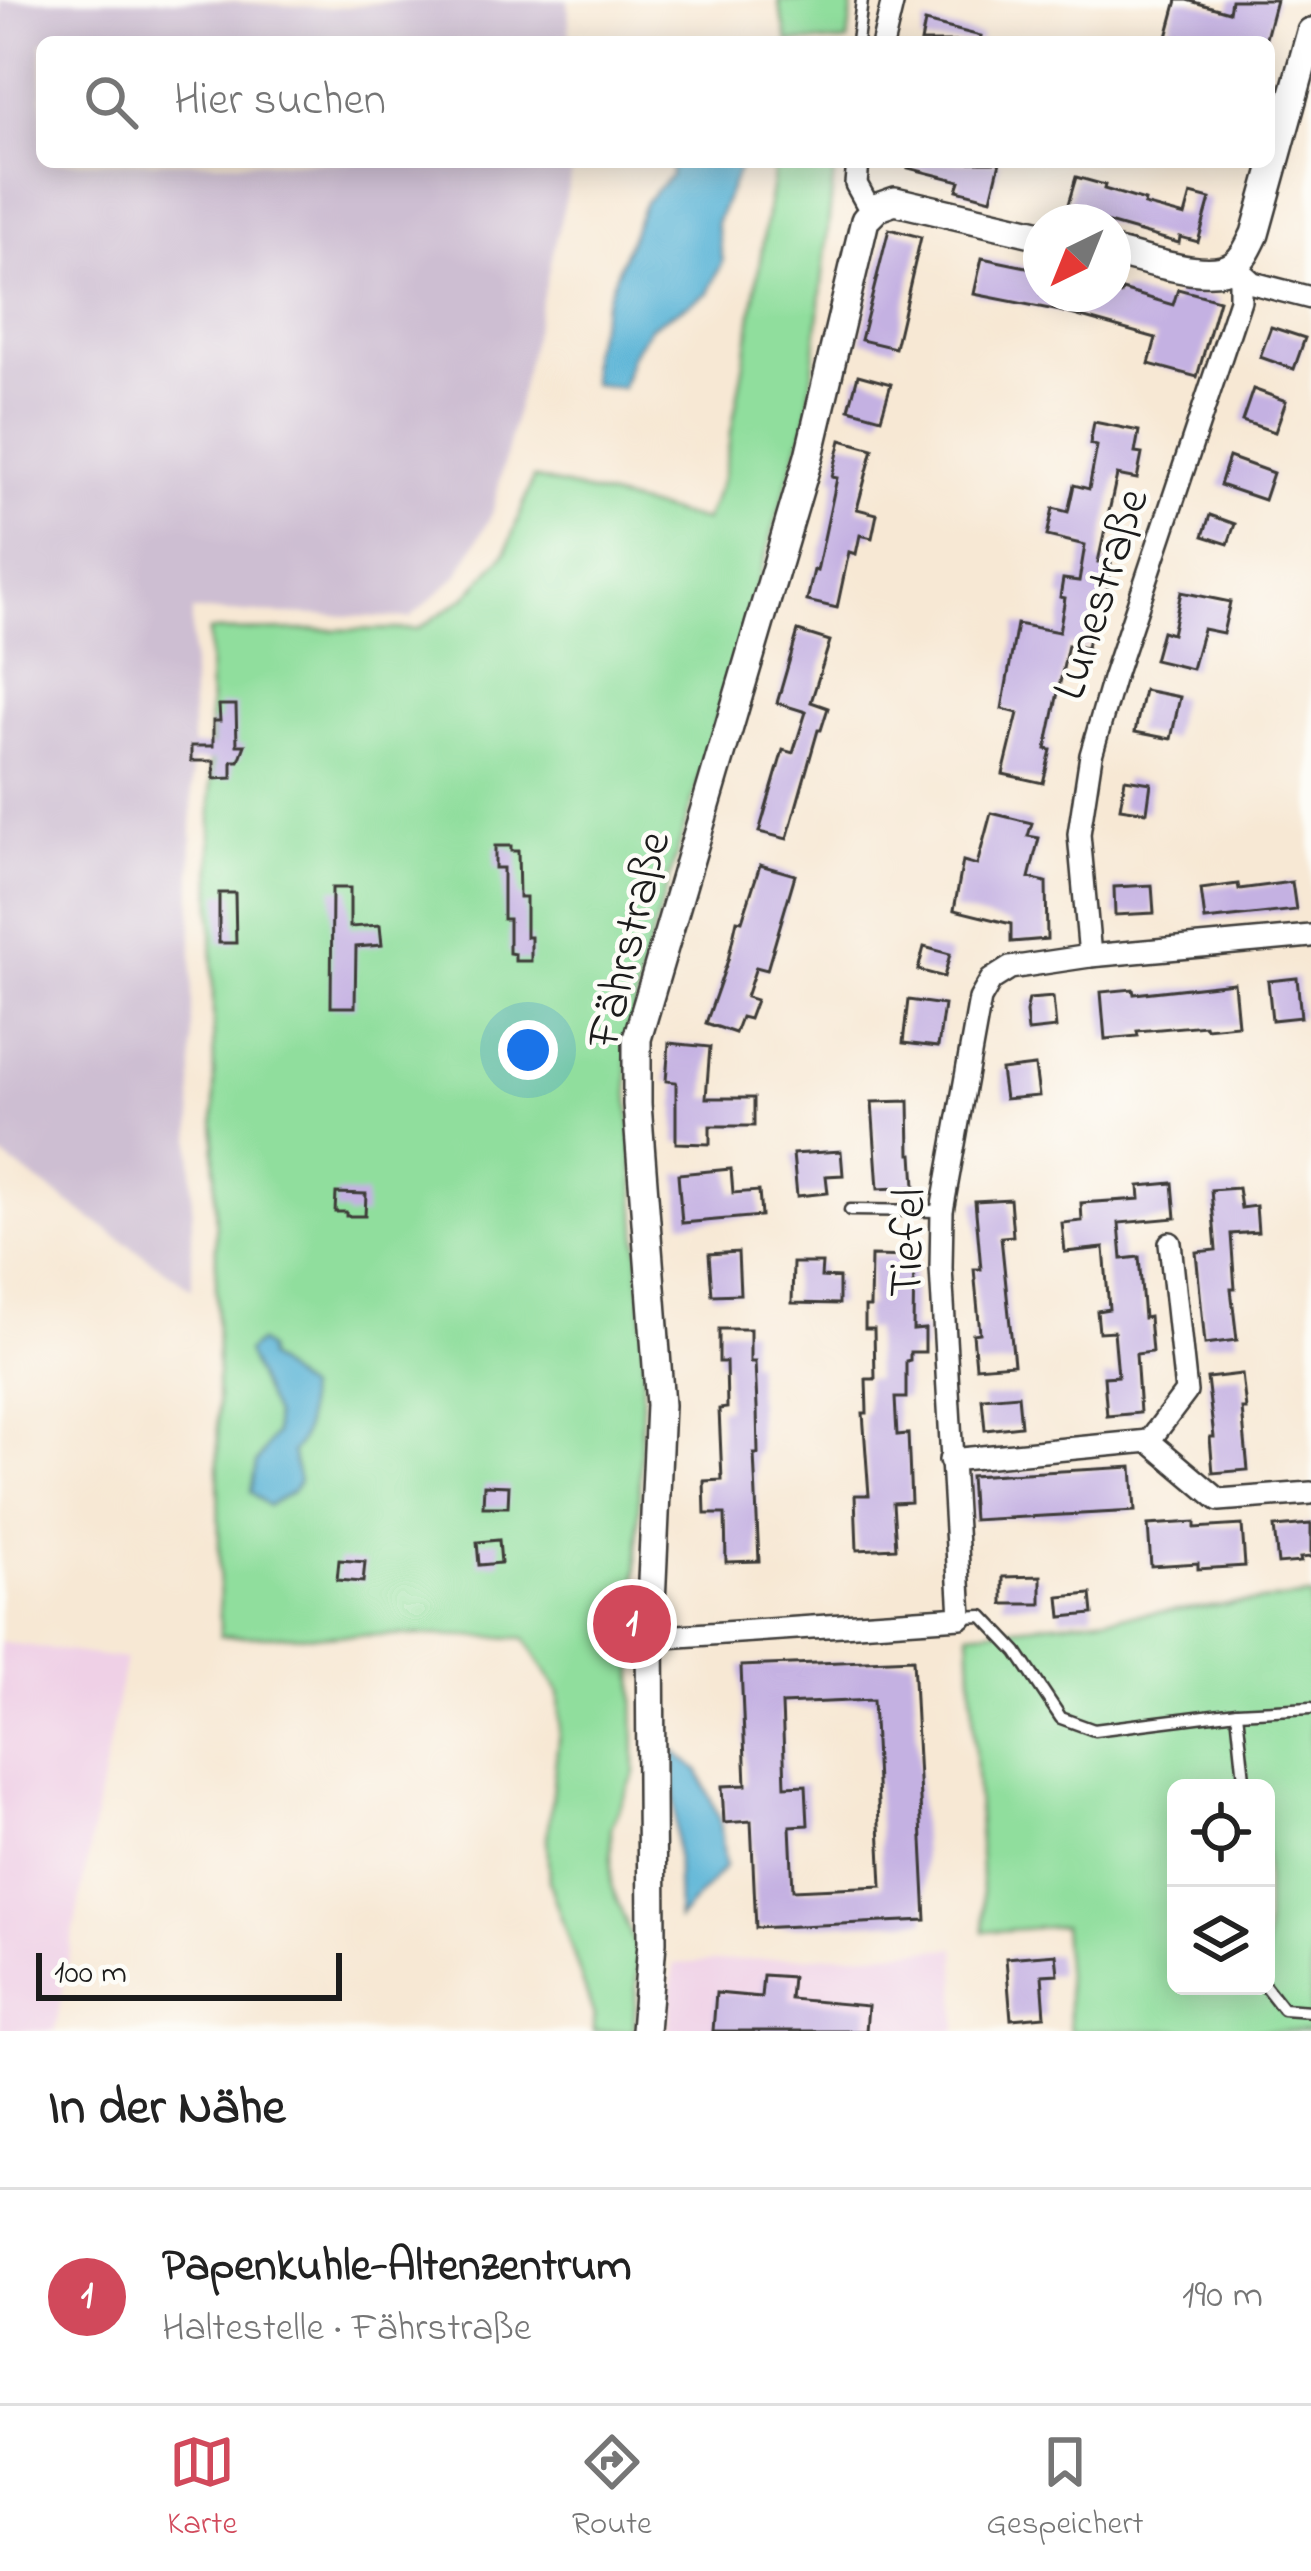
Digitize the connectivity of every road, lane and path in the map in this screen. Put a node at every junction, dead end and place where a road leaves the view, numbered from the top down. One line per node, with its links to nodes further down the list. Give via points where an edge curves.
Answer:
1 (862, 0): 3 (lane)
2 (893, 0): 4 (street)
3 (858, 36)
4 (884, 36)
5 (1310, 42): 6 (street)
6 (1275, 164)
7 (1274, 168): 12 (street, via 1255,234)
8 (857, 173): 9 (street)
9 (872, 213): 10 (street, via 895,201); 23 (street, Fährstraße, via 861,229 809,456 637,1039 660,1405)
10 (1023, 231)
11 (1131, 255): 12 (street, via 1201,272)
12 (1234, 265): 13 (street, via 1252,283); 15 (street, Lunestraße, via 1240,299 1091,755 1079,834)
13 (1311, 298)
14 (1311, 936): 15 (street)
15 (1090, 956): 17 (street, Tiefel, via 1010,968 991,980 980,1000)
16 (850, 1210): 17 (lane)
17 (942, 1211): 20 (street, Tiefel)
18 (1170, 1243): 19 (street, via 1186,1392)
19 (1150, 1441): 20 (street); 21 (street, via 1219,1500)
20 (950, 1460): 22 (street, Tiefel)
21 (1311, 1492)
22 (961, 1617): 23 (street); 25 (lane, via 983,1616 1061,1718 1094,1730)
23 (650, 1638): 29 (street, Fährstraße)
24 (1311, 1708): 25 (lane)
25 (1237, 1712): 26 (lane)
26 (1244, 1779)
27 (1272, 1995): 28 (lane, via 1283,2008)
28 (1311, 2012)
29 (645, 2031)

